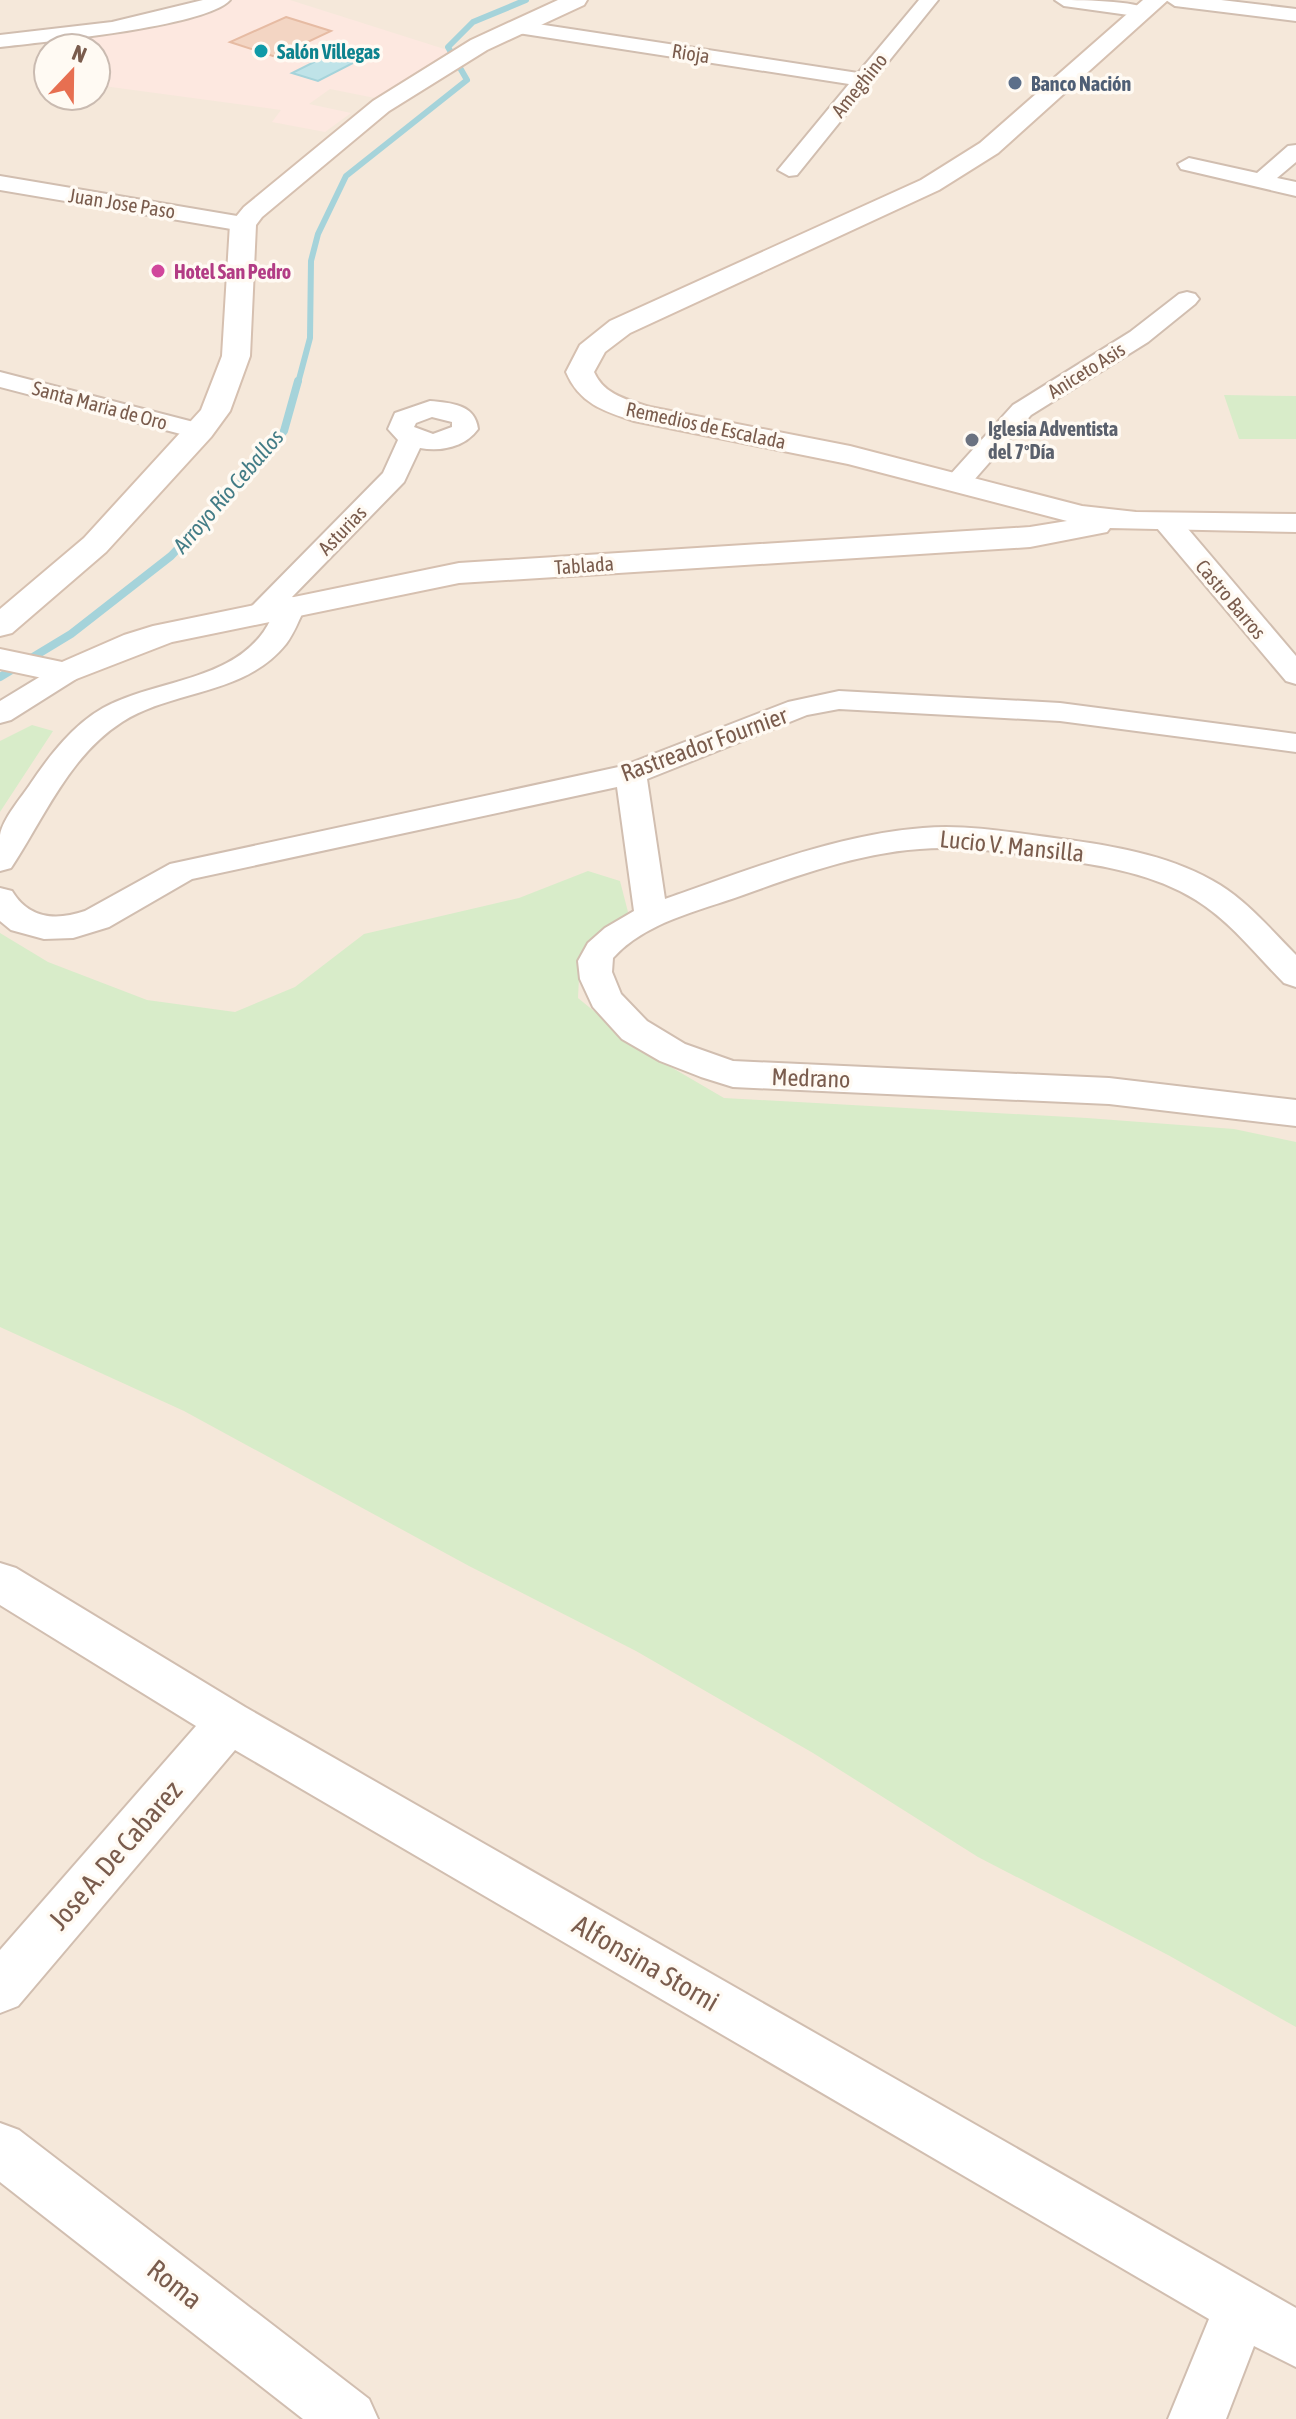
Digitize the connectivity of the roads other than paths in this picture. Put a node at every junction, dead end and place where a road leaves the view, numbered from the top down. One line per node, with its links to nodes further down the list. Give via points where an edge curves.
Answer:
1 (221, 0): 9 (street)
2 (576, 0): 10 (main road)
3 (929, 0): 12 (street, Ameghino)
4 (1064, 0): 6 (street)
5 (1175, 0): 8 (street)
6 (1150, 5): 24 (main road, Remedios de Escalada, via 963,165 930,185 649,312 595,343 584,357 580,372 587,388 610,404)
7 (142, 6): 9 (street)
8 (1296, 15)
9 (166, 17): 11 (street)
10 (518, 27): 12 (street, Rioja); 19 (main road, via 381,106)
11 (0, 41)
12 (863, 80): 15 (street, Ameghino)
13 (1296, 151): 16 (street)
14 (1189, 164): 16 (street)
15 (789, 170)
16 (1261, 181): 18 (street)
17 (0, 183): 19 (street, Juan Jose Paso)
18 (1296, 189)
19 (243, 224): 22 (main road, via 236,356 215,411)
20 (1187, 299): 24 (street, Aniceto Asis, via 1139,337 1022,410)
21 (0, 379): 22 (street, Santa Maria de Oro)
22 (200, 431): 30 (main road, via 95,545)
23 (411, 439): 29 (street, Asturias, via 395,476)
24 (958, 482): 25 (main road, Remedios de Escalada)
25 (1113, 520): 26 (main road, Remedios de Escalada); 28 (main road, Tablada, via 1030,537 459,573)
26 (1167, 522): 27 (main road, Remedios de Escalada); 33 (street, Castro Barros)
27 (1296, 523)
28 (292, 606): 29 (main road, Tablada); 37 (street, via 274,639 241,667 147,699 87,734 47,785)
29 (261, 613): 32 (main road, Tablada, via 136,642)
30 (0, 626)
31 (0, 659): 32 (main road)
32 (56, 671): 34 (street, Tablada)
33 (1296, 675)
34 (0, 714)
35 (1296, 743): 36 (street, Rastreador Fournier, via 1060,712 839,700 799,708)
36 (631, 774): 38 (street, Rastreador Fournier, via 182,871 73,927 23,922); 39 (street)
37 (0, 861)
38 (0, 899)
39 (651, 916): 40 (street, Lucio V. Mansilla, via 883,843 983,840 1121,858 1175,874 1211,895); 41 (street, Medrano, via 598,952 593,967 599,988 621,1021 704,1066 733,1074 1109,1091)
40 (1296, 975)
41 (1296, 1113)
42 (0, 1582): 43 (street, Alfonsina Storni)
43 (229, 1722): 44 (street, Jose A. De Cabarez); 46 (street, Alfonsina Storni)
44 (0, 1988)
45 (0, 2149): 48 (street, Roma)
46 (1241, 2307): 47 (street, Alfonsina Storni); 49 (street)
47 (1296, 2339)
48 (349, 2419)
49 (1197, 2419)

